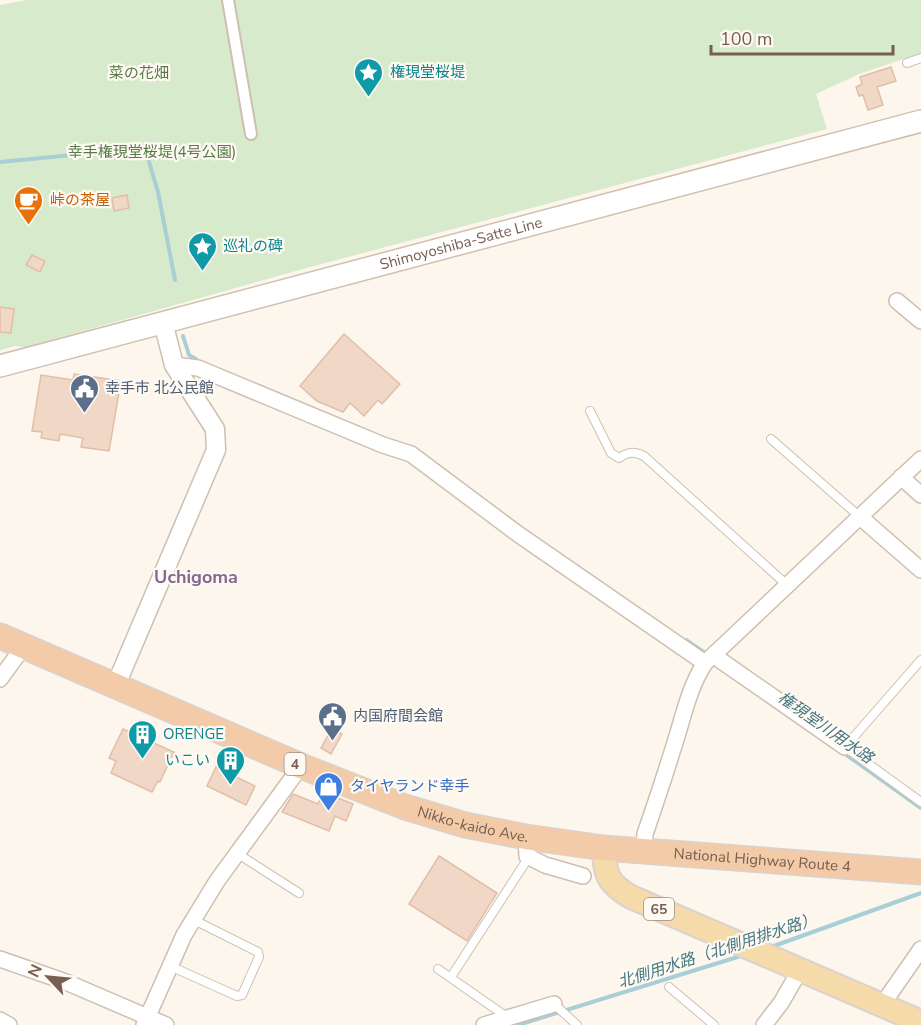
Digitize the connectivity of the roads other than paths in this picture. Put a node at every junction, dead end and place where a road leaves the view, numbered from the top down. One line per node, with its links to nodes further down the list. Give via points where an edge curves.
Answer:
1 (228, 0): 5 (street)
2 (921, 58): 3 (lane)
3 (907, 63)
4 (921, 121): 8 (main road, Shimoyoshiba-Satte Line)
5 (251, 134)
6 (897, 301): 7 (street)
7 (921, 321)
8 (164, 322): 9 (street); 10 (main road, Shimoyoshiba-Satte Line)
9 (174, 365): 21 (street, via 198,368 411,454 518,534); 24 (street, via 215,429 216,450)
10 (0, 366)
11 (590, 411): 18 (lane, via 611,453 619,458 636,452 644,456)
12 (771, 438): 16 (lane)
13 (921, 459): 14 (street)
14 (901, 477): 15 (street); 16 (street)
15 (921, 495)
16 (859, 516): 17 (street); 18 (street)
17 (921, 570)
18 (787, 585): 21 (street)
19 (0, 636): 20 (highway, Nikko-kaido Ave. / 4)
20 (24, 646): 23 (street); 24 (highway, Nikko-kaido Ave. / 4)
21 (710, 658): 25 (street, via 720,660); 30 (street, via 696,677 687,700 645,834)
22 (921, 660): 25 (lane)
23 (0, 679)
24 (115, 687): 26 (highway, Nikko-kaido Ave. / 4)
25 (845, 747): 27 (lane)
26 (301, 766): 28 (highway, Nikko-kaido Ave. / 4); 31 (street)
27 (921, 802)
28 (527, 847): 29 (highway, Nikko-kaido Ave. / 4); 33 (street, via 544,865); 41 (lane, via 525,863)
29 (604, 848): 30 (highway, National Highway Route 4 / 4); 40 (main road, 65, via 606,873 619,890)
30 (644, 850): 32 (highway, National Highway Route 4 / 4)
31 (238, 854): 34 (lane); 35 (street, via 216,881)
32 (921, 872)
33 (583, 876)
34 (299, 893)
35 (194, 920): 38 (street); 38 (lane, via 258,952 260,957 243,995 237,996)
36 (921, 949): 43 (street)
37 (0, 959): 47 (street, via 66,982)
38 (170, 966): 47 (street)
39 (438, 969): 41 (lane)
40 (800, 970): 43 (main road, 65); 54 (street)
41 (451, 978): 45 (lane)
42 (669, 987): 53 (lane)
43 (882, 1005): 48 (main road, 65)
44 (559, 1009): 45 (street); 52 (lane)
45 (509, 1018): 51 (street)
46 (0, 1020): 49 (street)
47 (145, 1021): 50 (street)
48 (921, 1022)
49 (9, 1025)
50 (166, 1025)
51 (484, 1025)
52 (577, 1025)
53 (714, 1025)
54 (764, 1025)

